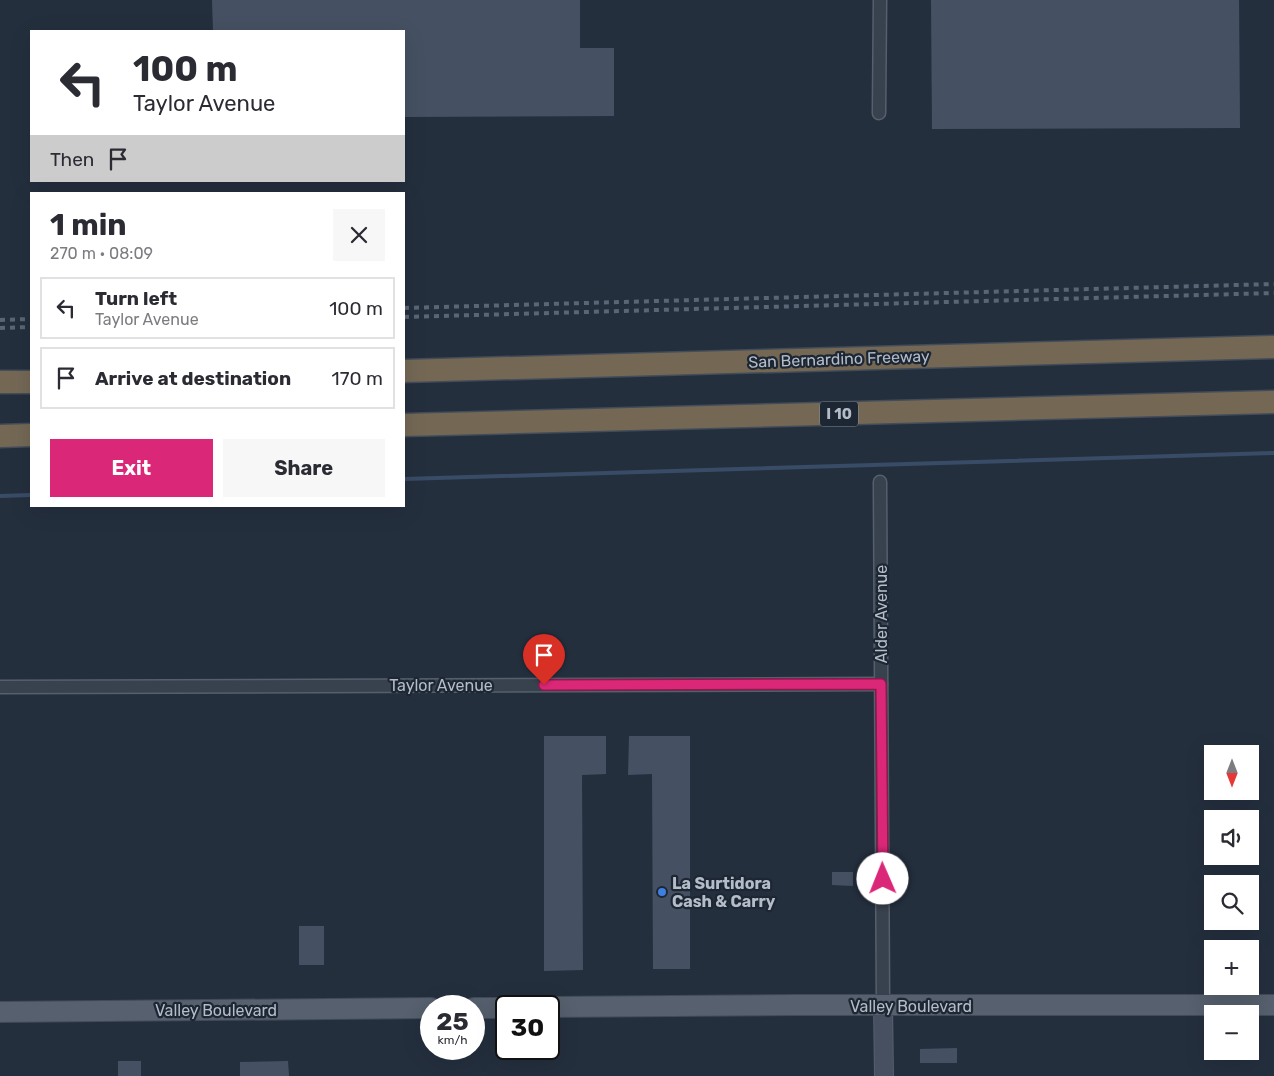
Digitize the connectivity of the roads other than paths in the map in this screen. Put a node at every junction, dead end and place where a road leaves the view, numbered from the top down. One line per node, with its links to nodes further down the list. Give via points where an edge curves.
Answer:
1 (880, 0): 2 (street)
2 (879, 112)
3 (1274, 347): 4 (highway, San Bernardino Freeway)
4 (405, 371)
5 (0, 382): 6 (highway)
6 (30, 382)
7 (1274, 402): 8 (highway, I 10)
8 (405, 425)
9 (30, 435): 10 (highway)
10 (0, 436)
11 (880, 482): 12 (street, Alder Avenue)
12 (881, 684): 13 (street, Taylor Avenue); 14 (street, Alder Avenue)
13 (0, 687)
14 (883, 1005): 15 (main road, Valley Boulevard); 16 (main road, Valley Boulevard); 19 (main road, Alder Avenue)
15 (1274, 1005)
16 (560, 1007)
17 (420, 1008): 18 (main road, Valley Boulevard)
18 (0, 1012)
19 (884, 1076)

